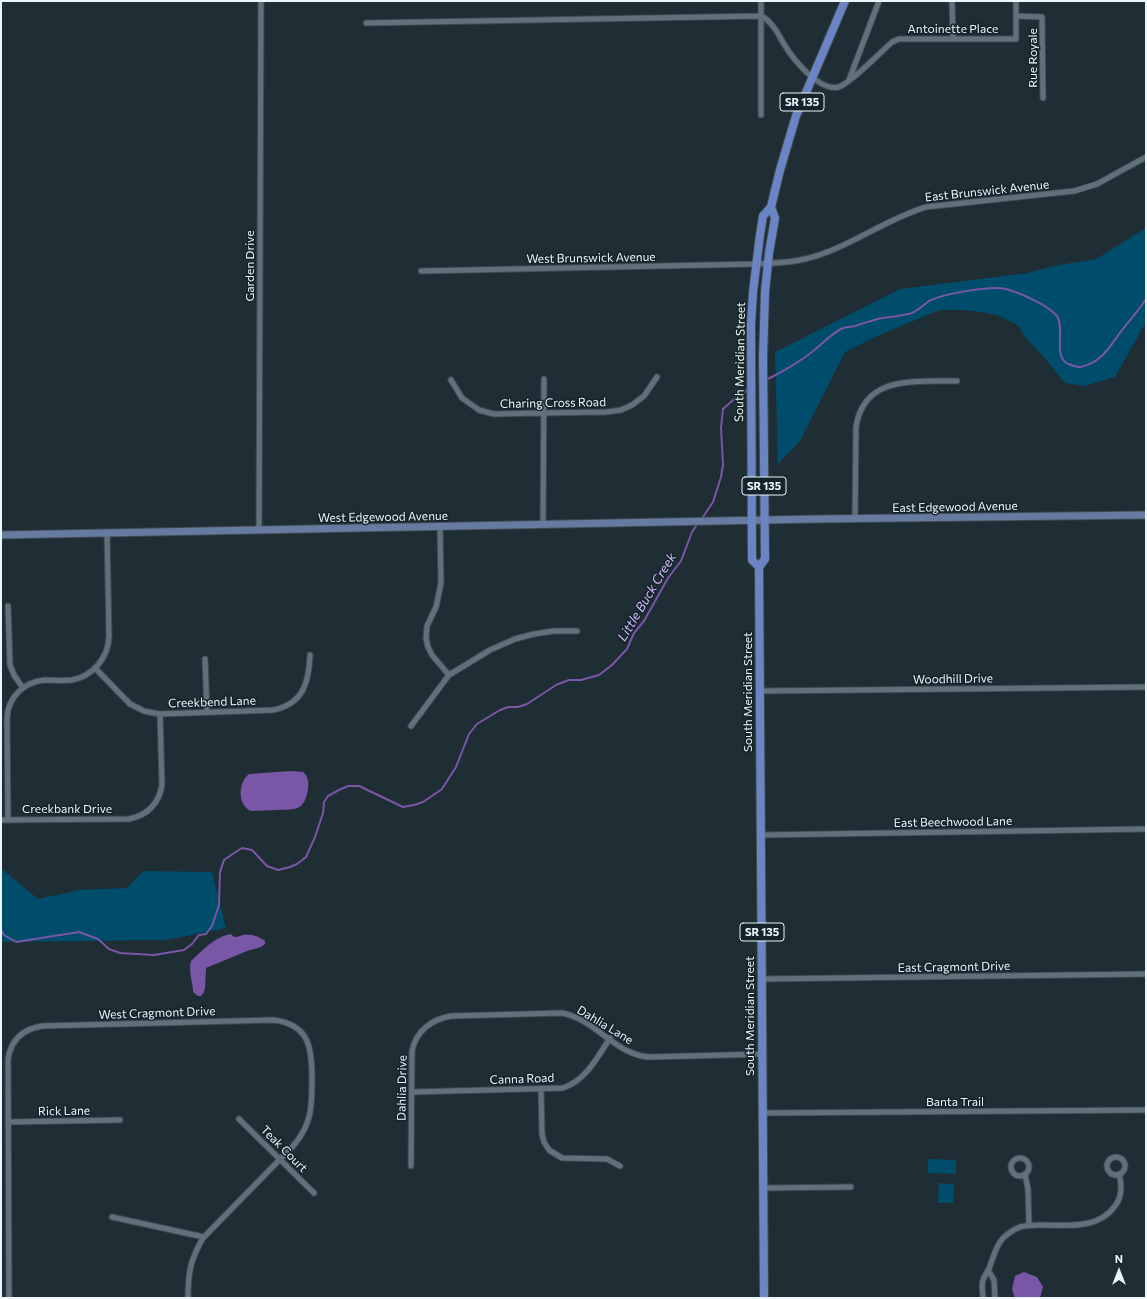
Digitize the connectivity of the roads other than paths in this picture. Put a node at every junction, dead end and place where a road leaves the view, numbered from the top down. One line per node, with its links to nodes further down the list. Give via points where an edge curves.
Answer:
1 (261, 1): 30 (street, Garden Drive)
2 (761, 1): 7 (street)
3 (845, 1): 11 (main road, South Meridian Street / SR 135)
4 (879, 1): 12 (street)
5 (952, 1): 10 (street)
6 (1016, 1): 8 (street, Rue Royale)
7 (761, 16): 9 (street); 11 (street, via 771,24 795,61); 14 (street)
8 (1016, 16): 10 (street, Antoinette Place, via 1016,39); 13 (street, Rue Royale, via 1042,17)
9 (366, 22)
10 (953, 39): 12 (street, Antoinette Place, via 899,39 892,42)
11 (812, 77): 12 (street, Antoinette Place, via 833,88); 16 (main road, South Meridian Street / SR 135, via 796,116)
12 (848, 81)
13 (1043, 98)
14 (761, 116)
15 (1146, 157): 17 (street, East Brunswick Avenue, via 1086,189 926,207 910,212 822,254 797,261)
16 (771, 207): 17 (main road, South Meridian Street / SR 135, via 775,218); 17 (main road, South Meridian Street / SR 135, via 763,216)
17 (762, 264): 18 (street, West Brunswick Avenue); 26 (main road, South Meridian Street / SR 135, via 752,307); 27 (main road, South Meridian Street / SR 135)
18 (421, 271)
19 (657, 377): 23 (street, Charing Cross Road, via 639,400 620,410)
20 (544, 379): 23 (street)
21 (451, 380): 23 (street, Charing Cross Road, via 462,398 479,410 494,414)
22 (957, 381): 25 (street, via 897,383 878,391 865,404 856,427)
23 (544, 413): 28 (street)
24 (1146, 515): 25 (main road, East Edgewood Avenue)
25 (856, 519): 27 (main road, East Edgewood Avenue)
26 (752, 521): 27 (main road, West Edgewood Avenue); 28 (main road, West Edgewood Avenue); 33 (main road, South Meridian Street / SR 135, via 752,560)
27 (764, 521): 33 (main road, South Meridian Street / SR 135, via 765,559)
28 (543, 525): 29 (main road, West Edgewood Avenue)
29 (440, 528): 30 (main road, West Edgewood Avenue); 39 (street, via 441,583 438,601 427,626 426,638 432,655)
30 (259, 530): 31 (main road, West Edgewood Avenue)
31 (107, 533): 32 (main road, West Edgewood Avenue); 38 (street, via 109,640 105,655)
32 (1, 536)
33 (759, 567): 42 (main road, South Meridian Street / SR 135)
34 (8, 606): 41 (street, via 10,665)
35 (577, 631): 39 (street, via 545,632 515,640 496,647)
36 (310, 655): 43 (street, Creekbend Lane, via 310,673 306,685 297,698 285,706 273,710)
37 (205, 659): 43 (street)
38 (95, 668): 41 (street, via 86,675 74,679 40,681); 44 (street, Creekbend Lane, via 132,706)
39 (449, 675): 45 (street)
40 (1146, 687): 42 (street, Woodhill Drive)
41 (23, 688): 47 (street, via 11,702 8,715)
42 (760, 692): 49 (main road, South Meridian Street / SR 135)
43 (207, 712): 44 (street, Creekbend Lane)
44 (160, 714): 47 (street, Creekbank Drive, via 161,790 153,806 144,814 134,818)
45 (411, 726)
46 (1, 820): 47 (street, Creekbank Drive)
47 (8, 820)
48 (1146, 829): 49 (street, East Beechwood Lane)
49 (761, 835): 51 (main road, South Meridian Street / SR 135)
50 (1146, 974): 51 (street, East Cragmont Drive)
51 (762, 979): 54 (main road, South Meridian Street / SR 135)
52 (437, 1020): 53 (street, Dahlia Lane, via 451,1016 562,1013 577,1017); 56 (street, Dahlia Drive, via 423,1030 414,1045)
53 (610, 1038): 54 (street, Dahlia Lane, via 629,1052 643,1056); 55 (street, Canna Road, via 577,1081 562,1088)
54 (763, 1054): 58 (main road, South Meridian Street / SR 135)
55 (541, 1089): 56 (street, Canna Road); 64 (street, via 542,1134 549,1150 562,1158 606,1159)
56 (412, 1092): 63 (street, Dahlia Drive)
57 (1146, 1110): 58 (street, Banta Trail)
58 (763, 1113): 68 (main road, South Meridian Street / SR 135)
59 (239, 1119): 62 (street, Teak Court)
60 (120, 1120): 61 (street, Rick Lane)
61 (8, 1122): 62 (street, West Cragmont Drive, via 8,1059 17,1038 28,1030 42,1026 273,1020 286,1022 298,1030 307,1040 311,1053 311,1110 308,1121 294,1145); 74 (street)
62 (280, 1159): 69 (street, Teak Court); 72 (street)
63 (411, 1166)
64 (620, 1166)
65 (1025, 1174): 71 (street)
66 (1119, 1174): 71 (street, via 1119,1200 1102,1218 1082,1225)
67 (851, 1187): 68 (street)
68 (763, 1188): 76 (main road, South Meridian Street / SR 135)
69 (314, 1193)
70 (112, 1217): 72 (street)
71 (1029, 1225): 73 (street, via 1013,1230 1001,1240 994,1251)
72 (204, 1237): 75 (street, via 191,1262)
73 (988, 1270): 77 (street, via 983,1280); 78 (street, via 994,1280)
74 (9, 1298)
75 (188, 1298)
76 (764, 1298)
77 (983, 1298)
78 (995, 1298)

